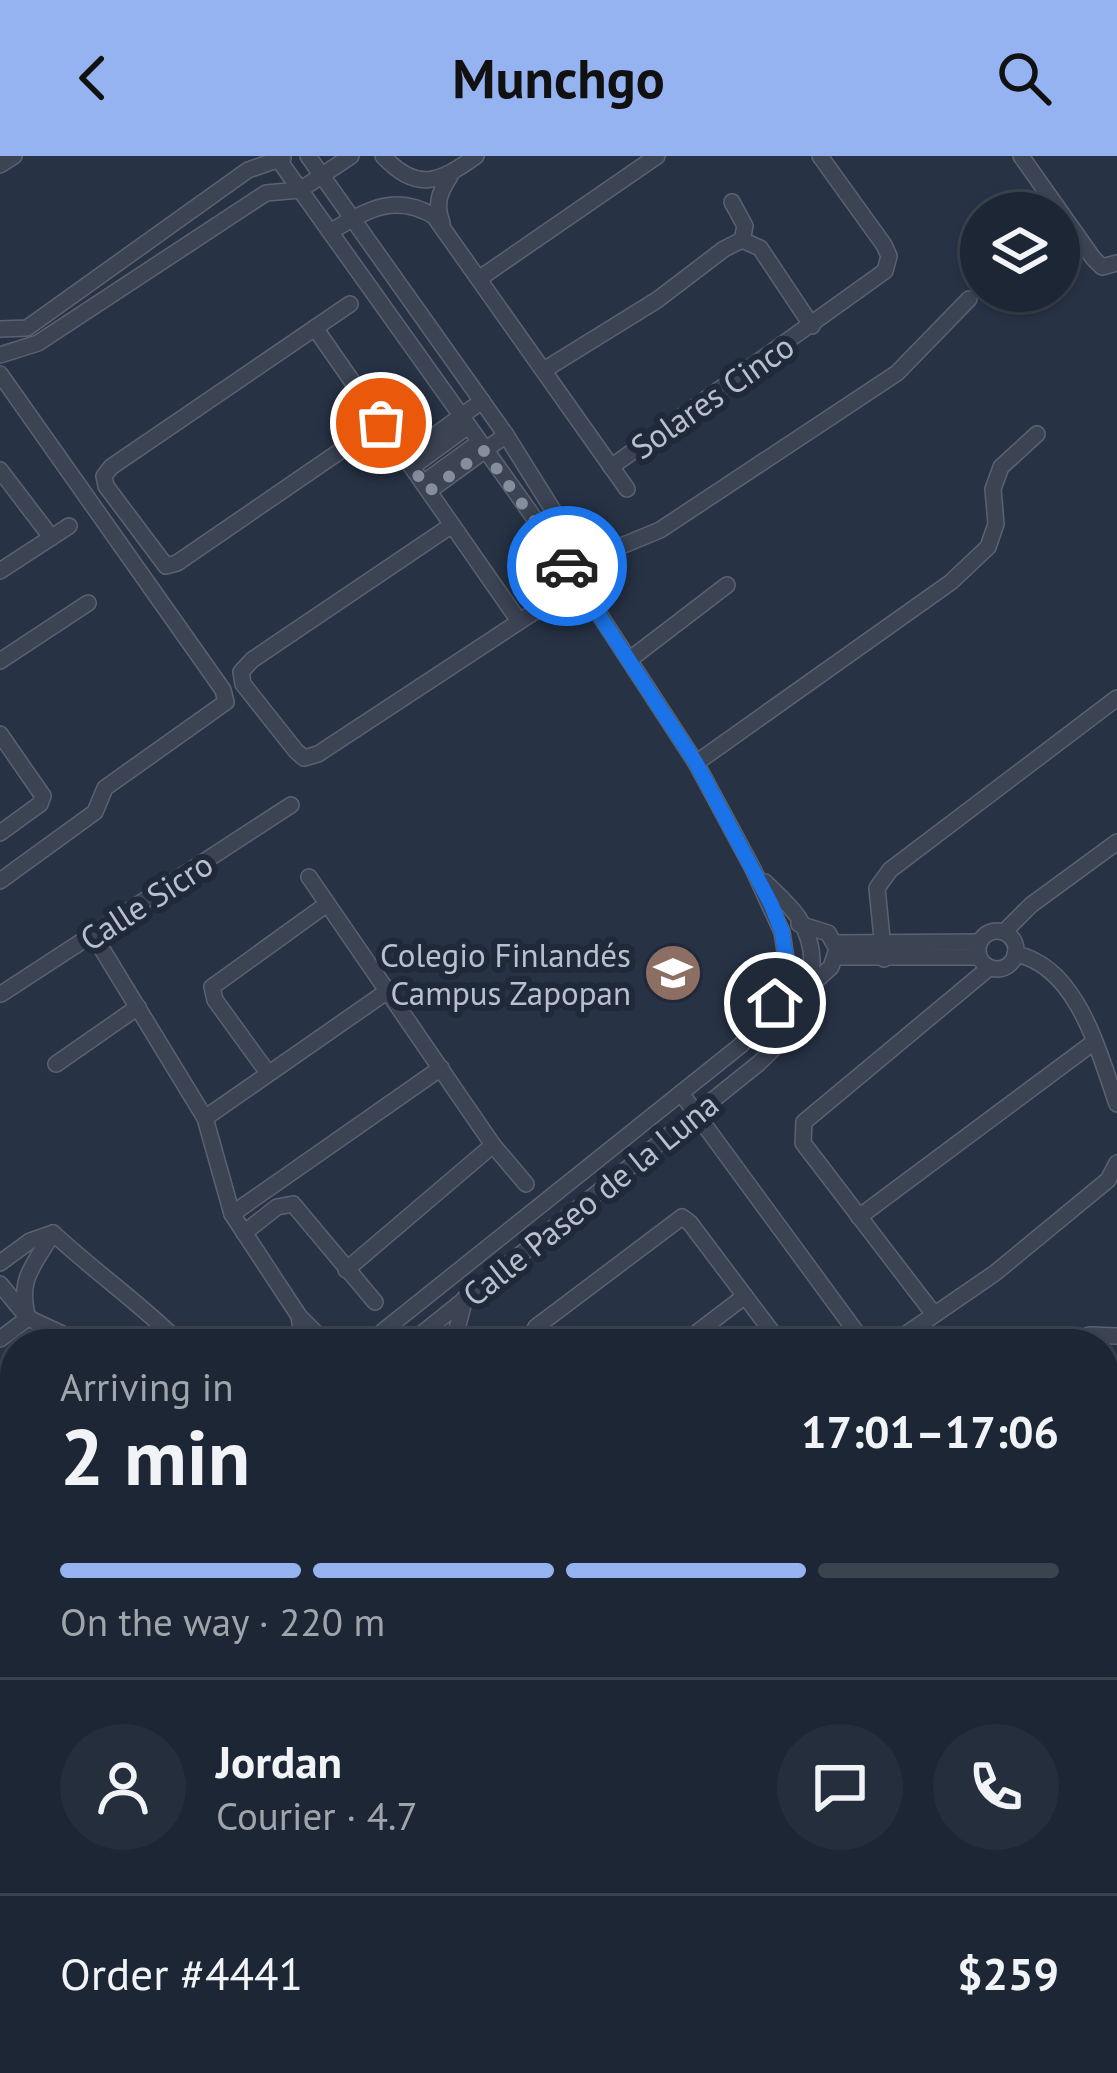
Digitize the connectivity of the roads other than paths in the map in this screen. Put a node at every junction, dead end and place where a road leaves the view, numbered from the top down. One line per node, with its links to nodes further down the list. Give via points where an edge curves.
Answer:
1 (14, 156): 10 (street)
2 (308, 156): 11 (street, Calle Paseo de la Luna)
3 (351, 156): 11 (street)
4 (383, 156): 12 (street, via 413,178)
5 (476, 156): 12 (street)
6 (657, 156): 20 (street)
7 (820, 156): 23 (street, Solares Cinco, via 884,245 889,264)
8 (1022, 156): 19 (street, via 1093,258 1102,267)
9 (280, 157): 13 (street, Calle Paseo de la Luna); 26 (street, via 248,170)
10 (0, 165)
11 (322, 175): 13 (street); 15 (street, Calle Paseo de la Luna)
12 (450, 176): 16 (street, via 437,208)
13 (300, 190): 17 (street, Calle Paseo de la Luna); 26 (street, via 266,193)
14 (733, 202): 18 (street, via 745,226)
15 (352, 220): 16 (street, Solares Cinco, via 377,205 417,206); 17 (street); 30 (street, Calle Paseo de la Luna)
16 (443, 226): 20 (street, Solares Cinco)
17 (330, 232): 31 (street, Calle Paseo de la Luna)
18 (742, 240): 23 (street, Solares Cinco, via 760,248); 28 (street)
19 (1117, 263)
20 (480, 278): 28 (street, Solares Cinco)
21 (350, 304): 24 (street)
22 (960, 308): 44 (street, via 897,373 660,530)
23 (812, 326): 37 (street, Solares Cinco)
24 (315, 328): 32 (street); 32 (street, via 111,467 106,486 166,566)
25 (0, 329): 26 (street)
26 (32, 336): 27 (street)
27 (0, 355)
28 (544, 370): 37 (street, Solares Cinco)
29 (0, 374): 60 (street, via 226,702 105,788 95,812)
30 (482, 401): 31 (street); 34 (street, Calle Paseo de la Luna)
31 (463, 422): 35 (street, Calle Paseo de la Luna); 36 (street)
32 (381, 423): 36 (street)
33 (1037, 434): 54 (street, via 1001,467 988,547 951,583)
34 (506, 435): 35 (street); 44 (street, Calle Paseo de la Luna, via 560,523)
35 (481, 447): 39 (street); 44 (street, Calle Paseo de la Luna)
36 (408, 462): 39 (street)
37 (611, 467): 40 (street, Solares Cinco)
38 (0, 470): 43 (street)
39 (426, 487): 41 (street)
40 (627, 489)
41 (452, 525): 49 (street); 49 (street, via 252,661 241,672 243,684 304,758)
42 (69, 526): 43 (street)
43 (51, 537): 45 (street)
44 (565, 562): 50 (street, Calle Paseo de la Luna)
45 (0, 572)
46 (727, 584): 50 (street)
47 (88, 603): 51 (street)
48 (539, 608): 49 (street)
49 (519, 621)
50 (629, 660): 54 (street, Calle Paseo de la Luna)
51 (0, 661)
52 (1117, 698): 67 (street, via 890,870 877,888)
53 (0, 734): 56 (street, via 44,796)
54 (696, 763): 58 (street, Calle Paseo de la Luna)
55 (291, 806): 65 (street, Calle Sicro)
56 (0, 833)
57 (1117, 842): 64 (street)
58 (753, 869): 62 (street, Calle Paseo de la Luna); 63 (street, Calle Paseo de la Luna)
59 (309, 878): 61 (street)
60 (0, 881)
61 (327, 904): 71 (street); 77 (street, via 212,987)
62 (802, 923): 63 (street); 66 (street, Calle Paseo de la Luna, via 828,933); 70 (street, via 811,949)
63 (782, 932): 78 (street, Calle Paseo de la Luna, via 786,958 775,1003 741,1045)
64 (1004, 932): 68 (street); 69 (street, via 989,932)
65 (94, 936): 72 (street, Calle Sicro); 73 (street)
66 (836, 950): 67 (street); 70 (street, Calle Paseo de la Luna)
67 (883, 951): 69 (street)
68 (1016, 953): 69 (street, via 1002,969); 74 (street, via 1052,971)
69 (982, 956): 87 (street, via 804,1122 803,1143)
70 (809, 987): 80 (street, Calle Paseo de la Luna, via 776,1048)
71 (389, 990): 76 (street); 77 (street)
72 (1, 994)
73 (138, 1006): 75 (street); 81 (street)
74 (1094, 1042): 79 (street); 87 (street)
75 (56, 1064)
76 (441, 1068): 82 (street); 86 (street)
77 (268, 1073): 81 (street)
78 (681, 1093): 80 (street); 85 (street, Calle Paseo de la Luna)
79 (1117, 1104)
80 (696, 1114): 88 (street, Calle Paseo de la Luna); 111 (street)
81 (205, 1118): 86 (street)
82 (493, 1145): 84 (street); 92 (street)
83 (1117, 1162): 97 (street, via 1108,1180 995,1273)
84 (526, 1184)
85 (541, 1205): 88 (street); 105 (street, Calle Paseo de la Luna)
86 (232, 1214): 89 (street)
87 (859, 1217): 97 (street)
88 (556, 1226): 95 (street, Calle Paseo de la Luna)
89 (244, 1233): 92 (street, via 293,1204); 98 (street)
90 (53, 1234): 91 (street, via 30,1240); 99 (street, via 24,1280); 102 (street)
91 (0, 1264)
92 (346, 1270): 96 (street)
93 (0, 1284): 99 (street)
94 (745, 1296): 108 (street, via 682,1217); 109 (street); 110 (street)
95 (465, 1298): 106 (street, Calle Paseo de la Luna); 107 (street)
96 (375, 1302)
97 (933, 1312): 112 (street)
98 (299, 1316): 103 (street); 104 (street)
99 (28, 1318): 100 (street); 101 (street)
100 (13, 1329)
101 (52, 1329)
102 (166, 1329)
103 (301, 1329)
104 (312, 1329)
105 (386, 1329)
106 (427, 1329)
107 (457, 1329)
108 (536, 1329)
109 (702, 1329)
110 (770, 1329)
111 (854, 1329)
112 (911, 1329)

